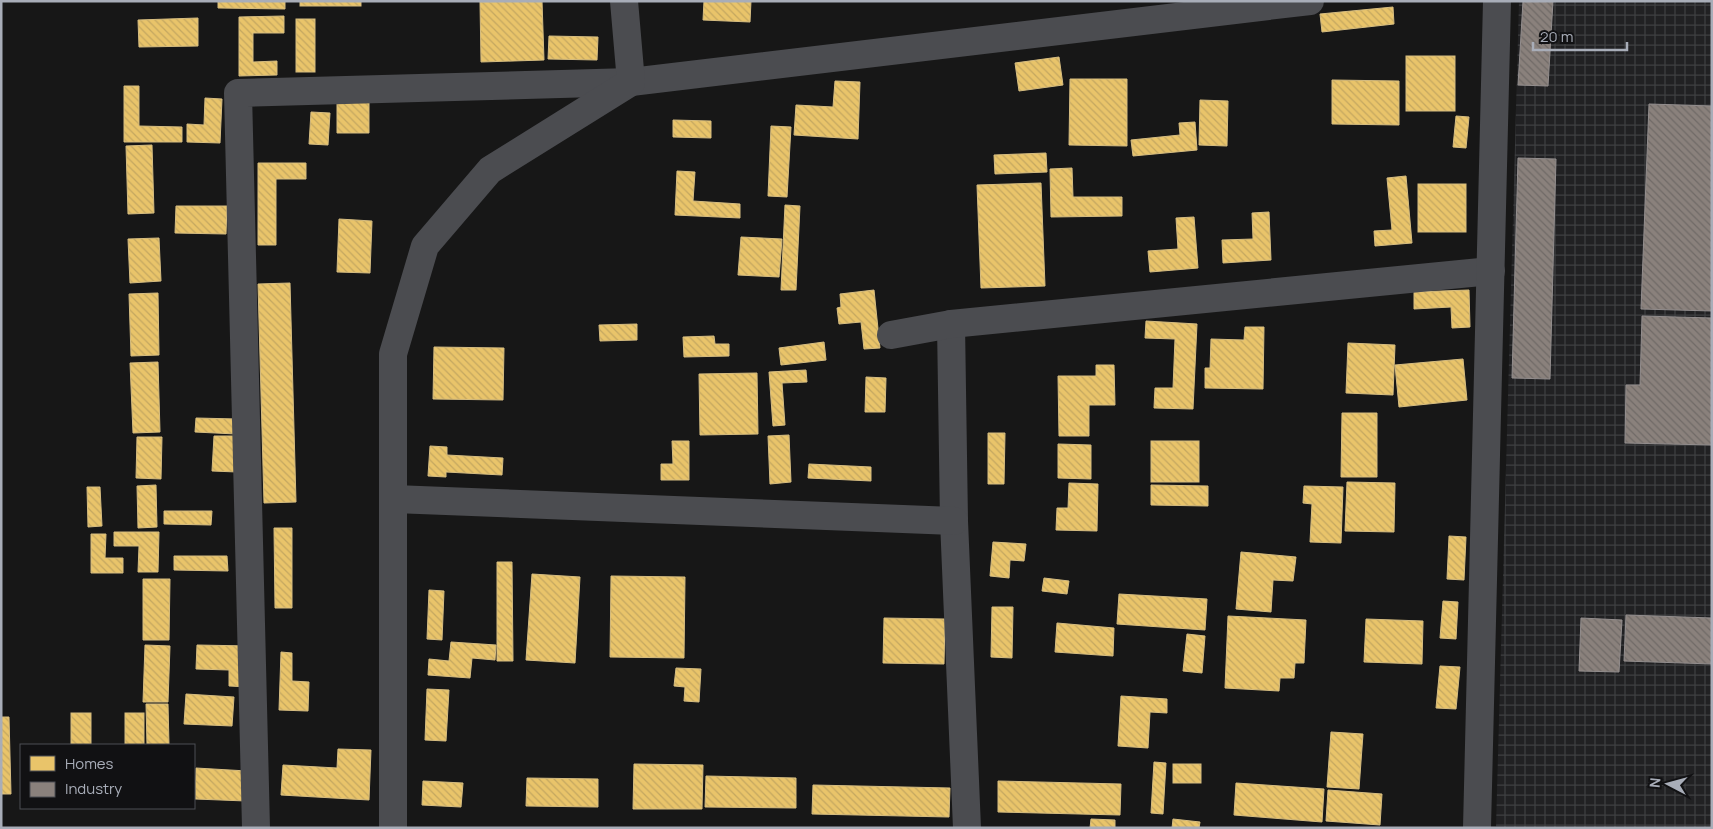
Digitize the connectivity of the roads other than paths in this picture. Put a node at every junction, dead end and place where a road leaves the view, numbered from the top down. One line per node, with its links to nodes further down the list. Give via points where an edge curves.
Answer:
1 (624, 1): 4 (street)
2 (1310, 1): 4 (street)
3 (1497, 1): 5 (street)
4 (631, 82): 8 (street, via 490,170 426,246 393,354); 10 (street, via 238,93)
5 (1490, 271): 6 (street); 13 (street)
6 (951, 324): 7 (street); 9 (street)
7 (891, 335)
8 (394, 499): 9 (street); 11 (street)
9 (954, 521): 12 (street)
10 (256, 828)
11 (394, 828)
12 (967, 828)
13 (1477, 828)

